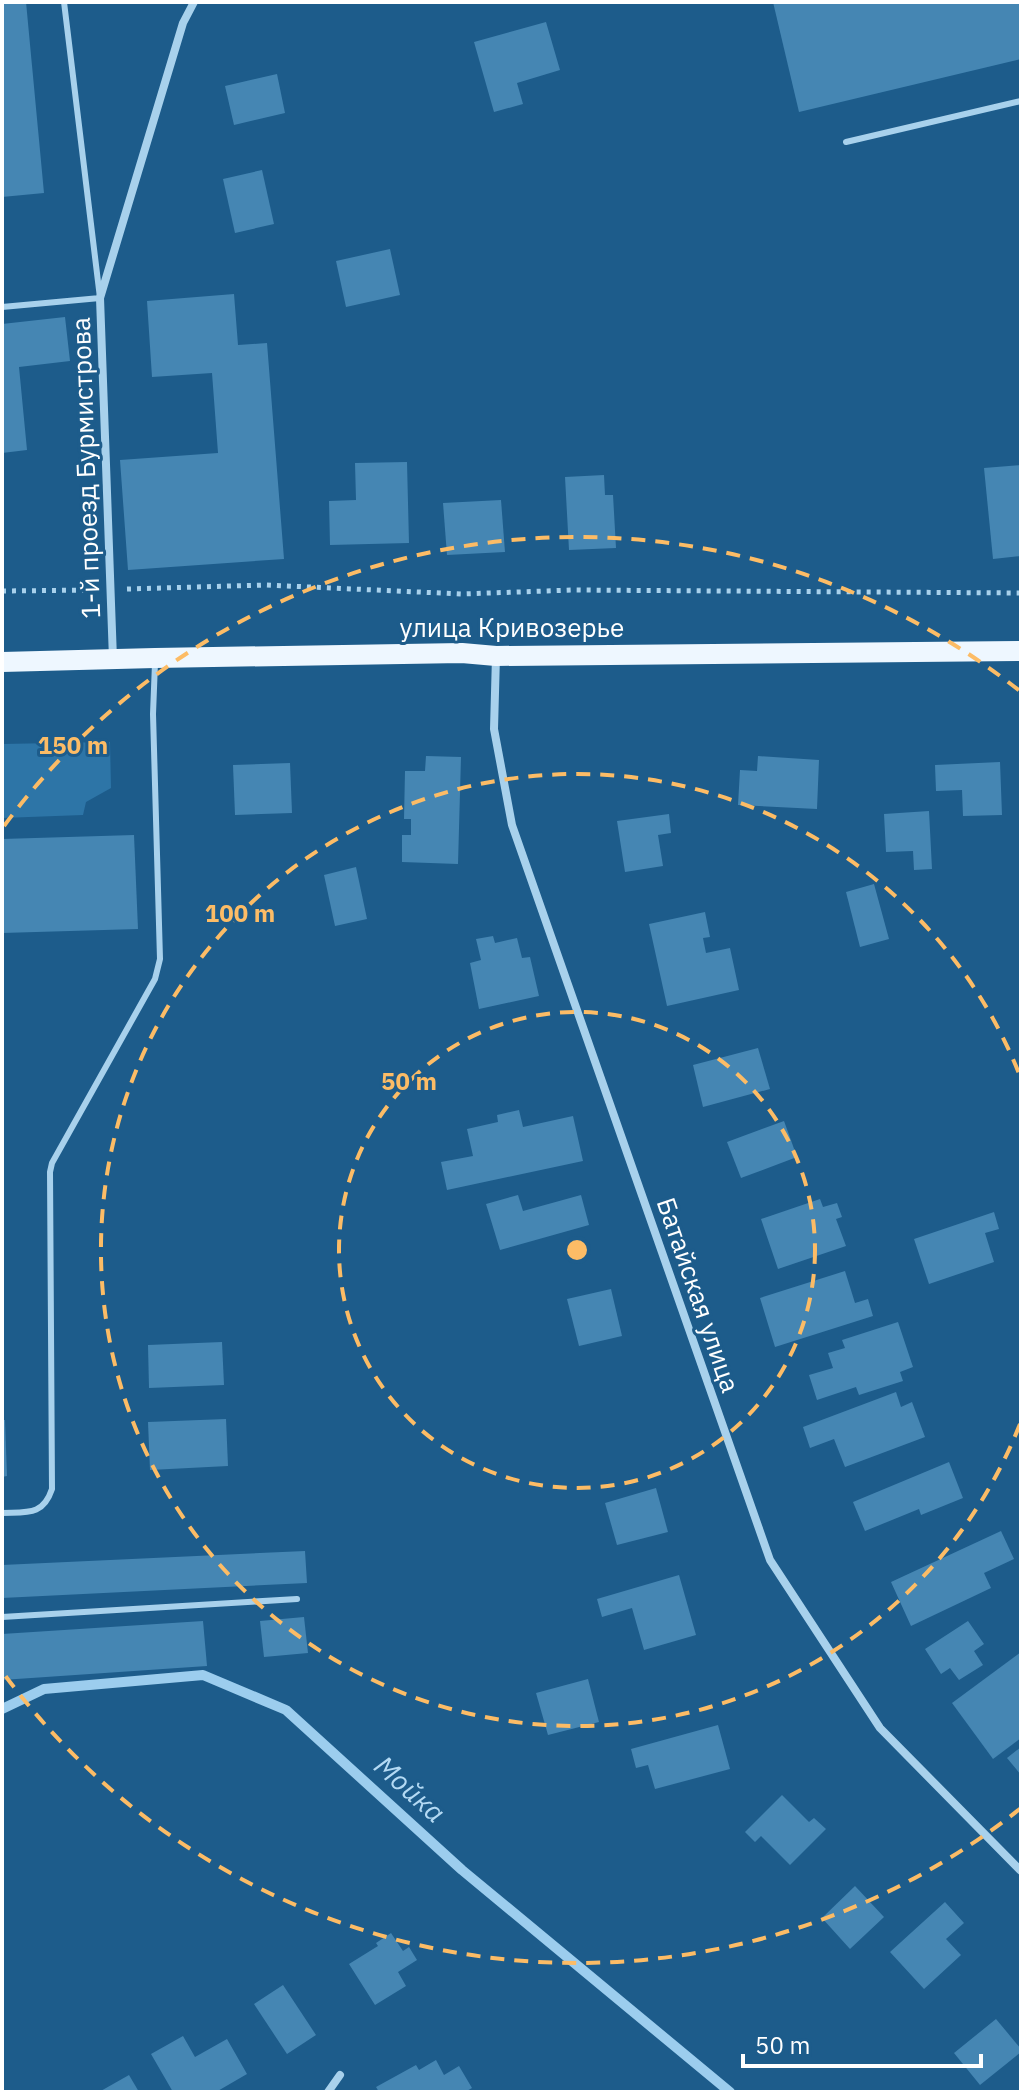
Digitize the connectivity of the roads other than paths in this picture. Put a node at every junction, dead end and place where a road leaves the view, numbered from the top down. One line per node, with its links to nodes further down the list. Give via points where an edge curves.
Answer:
1 (64, 2): 5 (lane)
2 (194, 2): 5 (street, 1-й проезд Бурмистрова, via 183,23)
3 (1021, 101): 4 (lane)
4 (846, 142)
5 (100, 298): 6 (lane); 10 (street, 1-й проезд Бурмистрова)
6 (2, 307)
7 (1021, 651): 8 (main road, улица Кривозерье)
8 (496, 656): 9 (main road, улица Кривозерье); 15 (street, Батайская улица, via 494,729 512,825 770,1560 880,1728)
9 (155, 658): 10 (main road, улица Кривозерье); 12 (lane, via 159,970 52,1163 52,1489 49,1500 32,1512)
10 (113, 660): 11 (main road, улица Кривозерье)
11 (2, 662)
12 (2, 1513)
13 (297, 1599): 14 (lane)
14 (2, 1617)
15 (1021, 1871)
16 (340, 2075): 17 (street)
17 (328, 2092)

